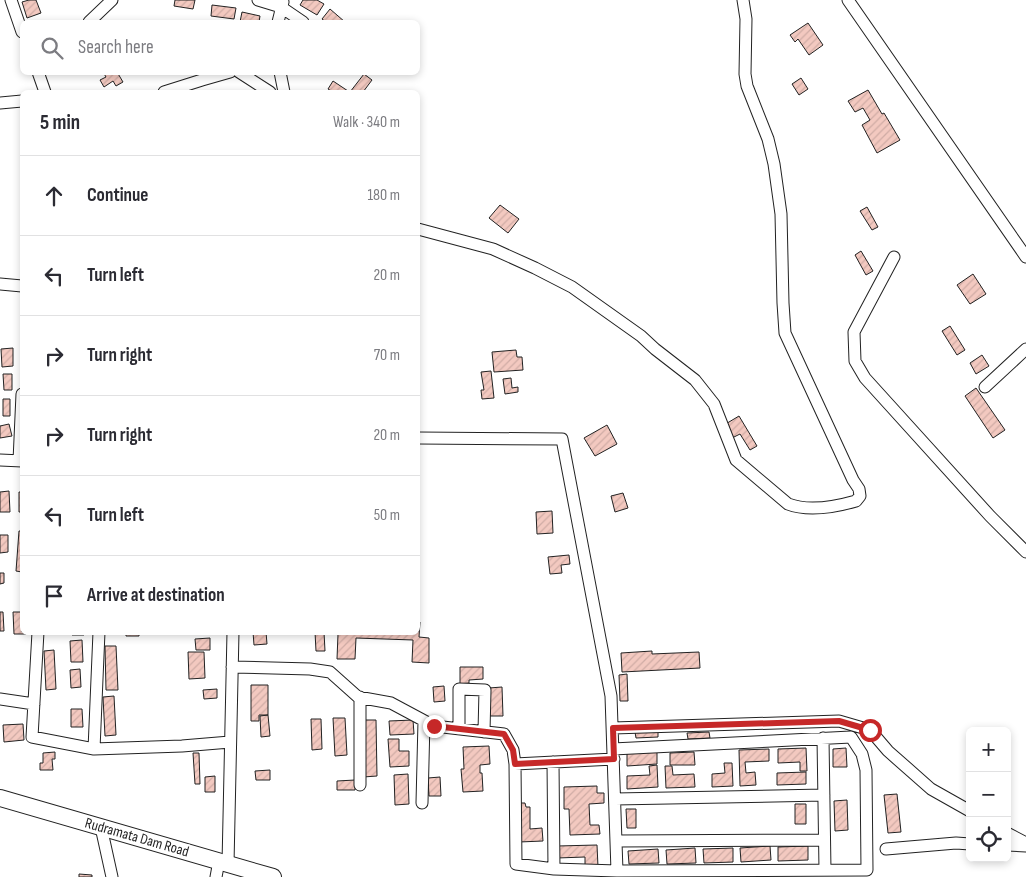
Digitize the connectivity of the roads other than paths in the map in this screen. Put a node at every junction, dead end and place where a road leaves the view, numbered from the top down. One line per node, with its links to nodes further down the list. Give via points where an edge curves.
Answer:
1 (11, 0): 10 (street)
2 (112, 0): 7 (street)
3 (258, 0): 6 (street)
4 (743, 0): 21 (street, via 747,86 768,139 781,214 785,333 859,490 860,496 856,501 818,508 799,508 788,504 736,460 714,404 695,380 641,336 572,286 535,268 493,249)
5 (848, 0): 23 (street)
6 (282, 4): 8 (street); 9 (street)
7 (91, 20)
8 (278, 20)
9 (301, 20)
10 (20, 26)
11 (39, 75): 15 (street)
12 (220, 75): 16 (street)
13 (244, 75): 17 (street)
14 (281, 75): 18 (street)
15 (44, 90)
16 (170, 90)
17 (267, 90)
18 (284, 90)
19 (20, 101): 20 (street)
20 (0, 103)
21 (420, 230)
22 (894, 257): 31 (street, via 854,332 855,361 865,378)
23 (1026, 257)
24 (0, 284): 25 (street)
25 (20, 286)
26 (1026, 350): 27 (street)
27 (985, 387)
28 (420, 438): 40 (street, via 562,439 611,696)
29 (0, 460): 30 (street)
30 (20, 461)
31 (1026, 552)
32 (38, 635): 38 (street)
33 (99, 635): 45 (street)
34 (233, 635): 35 (street)
35 (232, 667): 36 (street, via 330,672); 44 (street)
36 (360, 697): 39 (street, via 391,703); 49 (street)
37 (0, 699): 38 (street)
38 (34, 704): 45 (street, via 32,737)
39 (424, 721): 41 (street, via 434,726); 53 (street)
40 (613, 728): 46 (street); 54 (street, via 839,721 870,730 888,751 931,788)
41 (459, 729): 42 (street); 42 (street, via 459,690 485,690)
42 (484, 732): 48 (street, via 504,734 513,750)
43 (823, 738): 46 (street); 50 (street); 65 (street, via 851,737 862,754 866,770 867,870)
44 (230, 742): 45 (street); 63 (street)
45 (94, 749)
46 (614, 754): 47 (street); 52 (street)
47 (554, 762): 48 (street); 64 (street)
48 (515, 764): 64 (street, via 516,864)
49 (360, 785)
50 (824, 795): 52 (street); 57 (street)
51 (0, 798): 55 (highway, Rudramata Dam Road)
52 (615, 800): 58 (street)
53 (422, 803)
54 (966, 809)
55 (101, 827): 63 (highway, Rudramata Dam Road); 67 (street)
56 (1011, 835): 60 (street)
57 (824, 840): 58 (street); 65 (street)
58 (616, 841): 66 (street)
59 (966, 844): 62 (street)
60 (1026, 844): 61 (street)
61 (1011, 845)
62 (886, 848)
63 (221, 867): 68 (highway, Rudramata Dam Road)
64 (554, 869): 66 (street)
65 (825, 870): 66 (street)
66 (617, 871)
67 (112, 877)
68 (273, 877)

